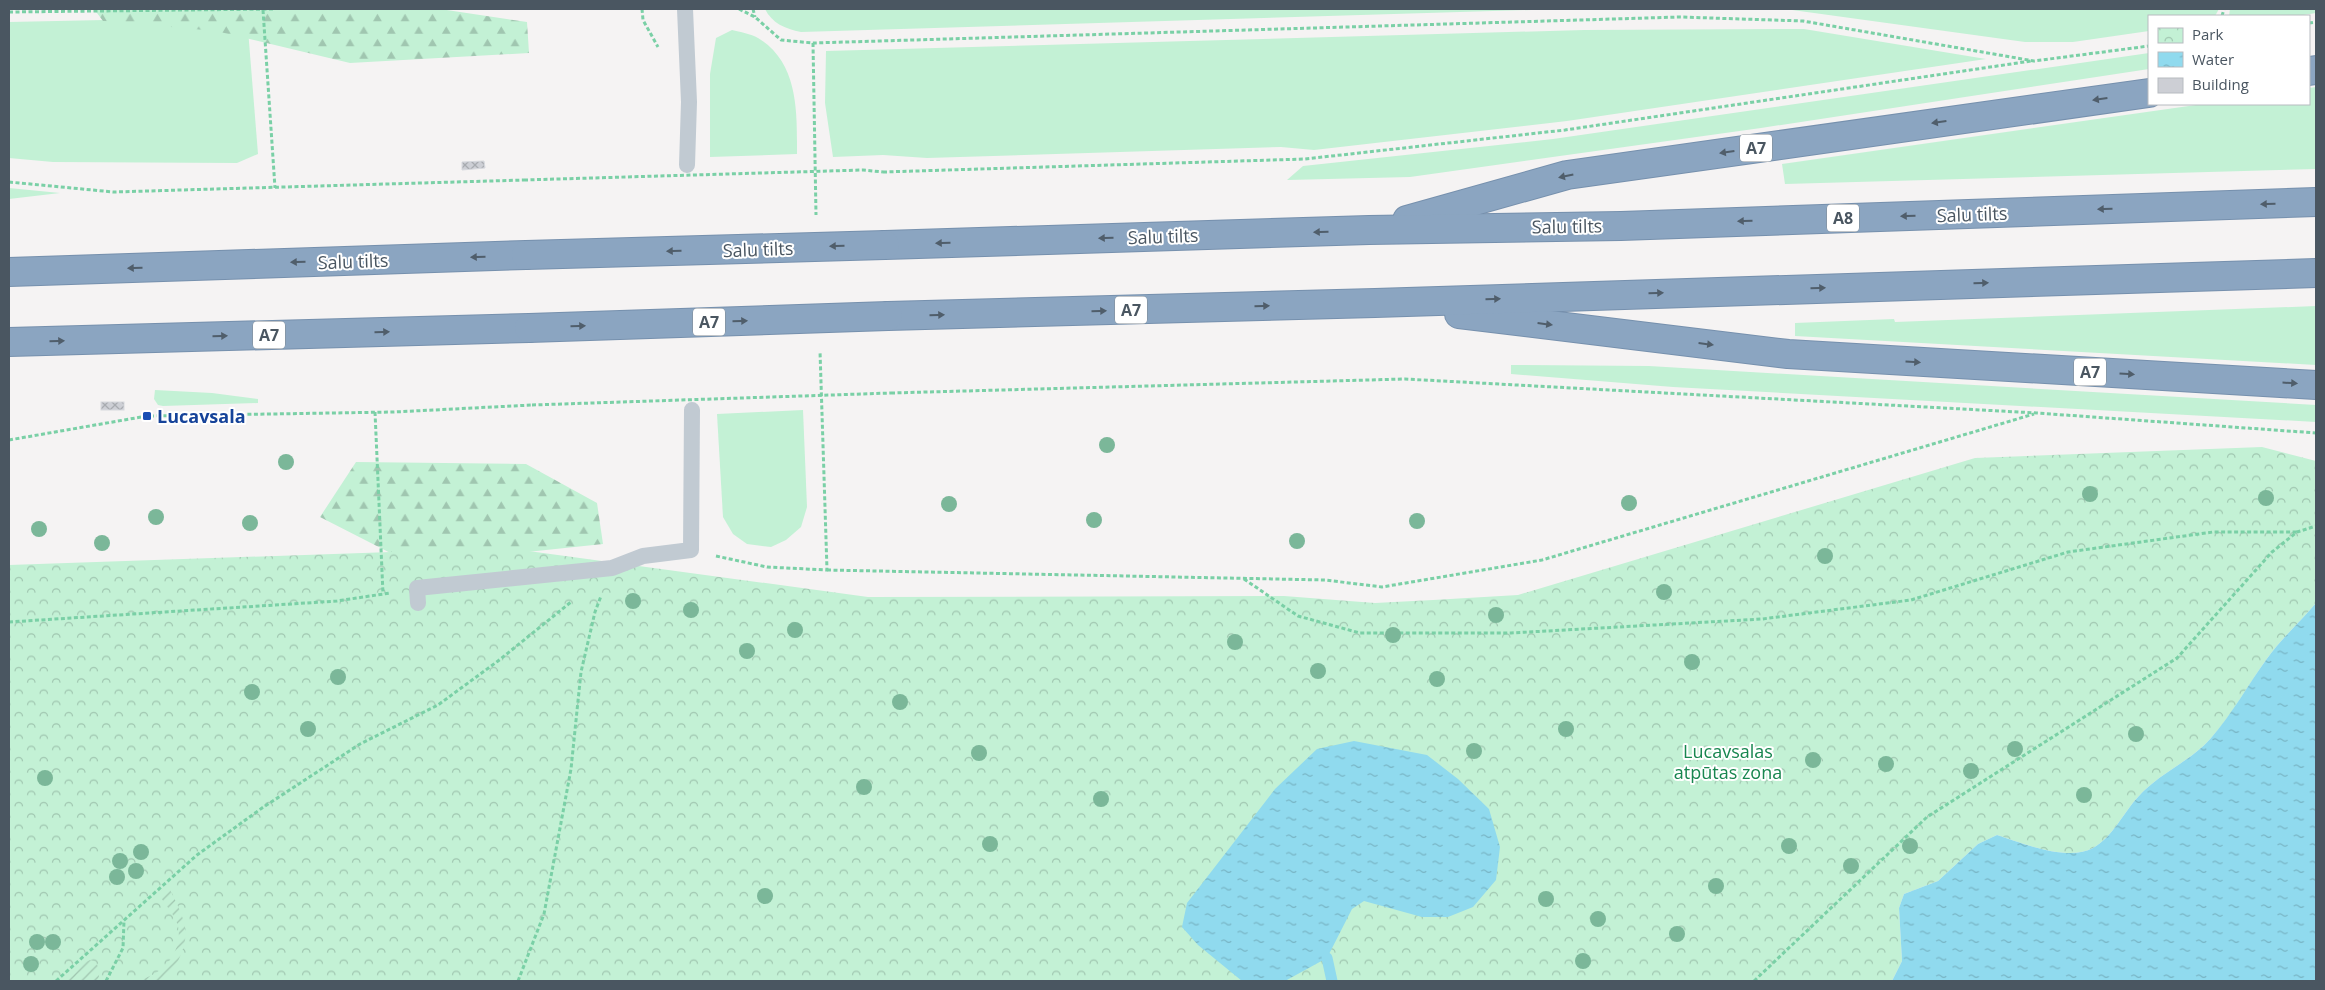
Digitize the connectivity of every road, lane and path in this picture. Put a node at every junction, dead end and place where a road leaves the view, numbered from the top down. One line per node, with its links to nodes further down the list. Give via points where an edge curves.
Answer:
1 (274, 9): 5 (path)
2 (685, 9): 13 (lane, via 689,102)
3 (739, 9): 7 (path)
4 (753, 9): 7 (path)
5 (263, 10): 6 (path); 15 (path)
6 (9, 12)
7 (755, 17): 8 (path, via 781,40)
8 (813, 43): 10 (path, via 1680,16 1803,21); 12 (path)
9 (2148, 46): 10 (path)
10 (2034, 61): 15 (path, bridge, via 1565,130 1305,159)
11 (2148, 93): 17 (highway, A7, one-way to 17, via 1567,175)
12 (815, 158)
13 (687, 164)
14 (9, 182): 15 (path, via 113,192)
15 (275, 188)
16 (2316, 202): 17 (highway, Salu tilts / A8, one-way to 17, via 1631,225)
17 (1370, 230): 18 (highway, Salu tilts / A7, one-way to 18, bridge)
18 (9, 272)
19 (2316, 273): 20 (highway, one-way to 19)
20 (1375, 303): 21 (highway, A7, one-way to 20, bridge); 22 (highway, A7, one-way to 22, via 1788,354)
21 (9, 342)
22 (2316, 385)
23 (821, 407): 33 (path)
24 (692, 410): 31 (lane)
25 (375, 412): 26 (path, bridge, via 1404,379); 28 (path, via 147,416); 35 (path)
26 (2037, 413): 27 (path); 34 (path, via 1542,560 1382,587 1326,580)
27 (2316, 433)
28 (9, 440)
29 (2316, 526): 30 (path)
30 (2297, 532): 34 (path, via 2213,532 2068,552 1910,600 1881,604 1762,619 1511,633 1360,633 1298,616); 42 (path, via 2272,552 2177,658 1927,817)
31 (691, 550): 32 (lane, via 643,556); 33 (path, via 768,567)
32 (612, 568): 36 (lane); 38 (path, via 498,661 438,705 360,744 255,813 197,855); 41 (path, via 595,612 581,672 571,769 544,914)
33 (827, 570): 34 (path)
34 (1244, 579)
35 (383, 594): 36 (path); 37 (path, via 337,601)
36 (418, 596)
37 (9, 622)
38 (124, 920): 39 (path); 40 (path, via 123,948)
39 (56, 981)
40 (106, 981)
41 (518, 981)
42 (1754, 981)

